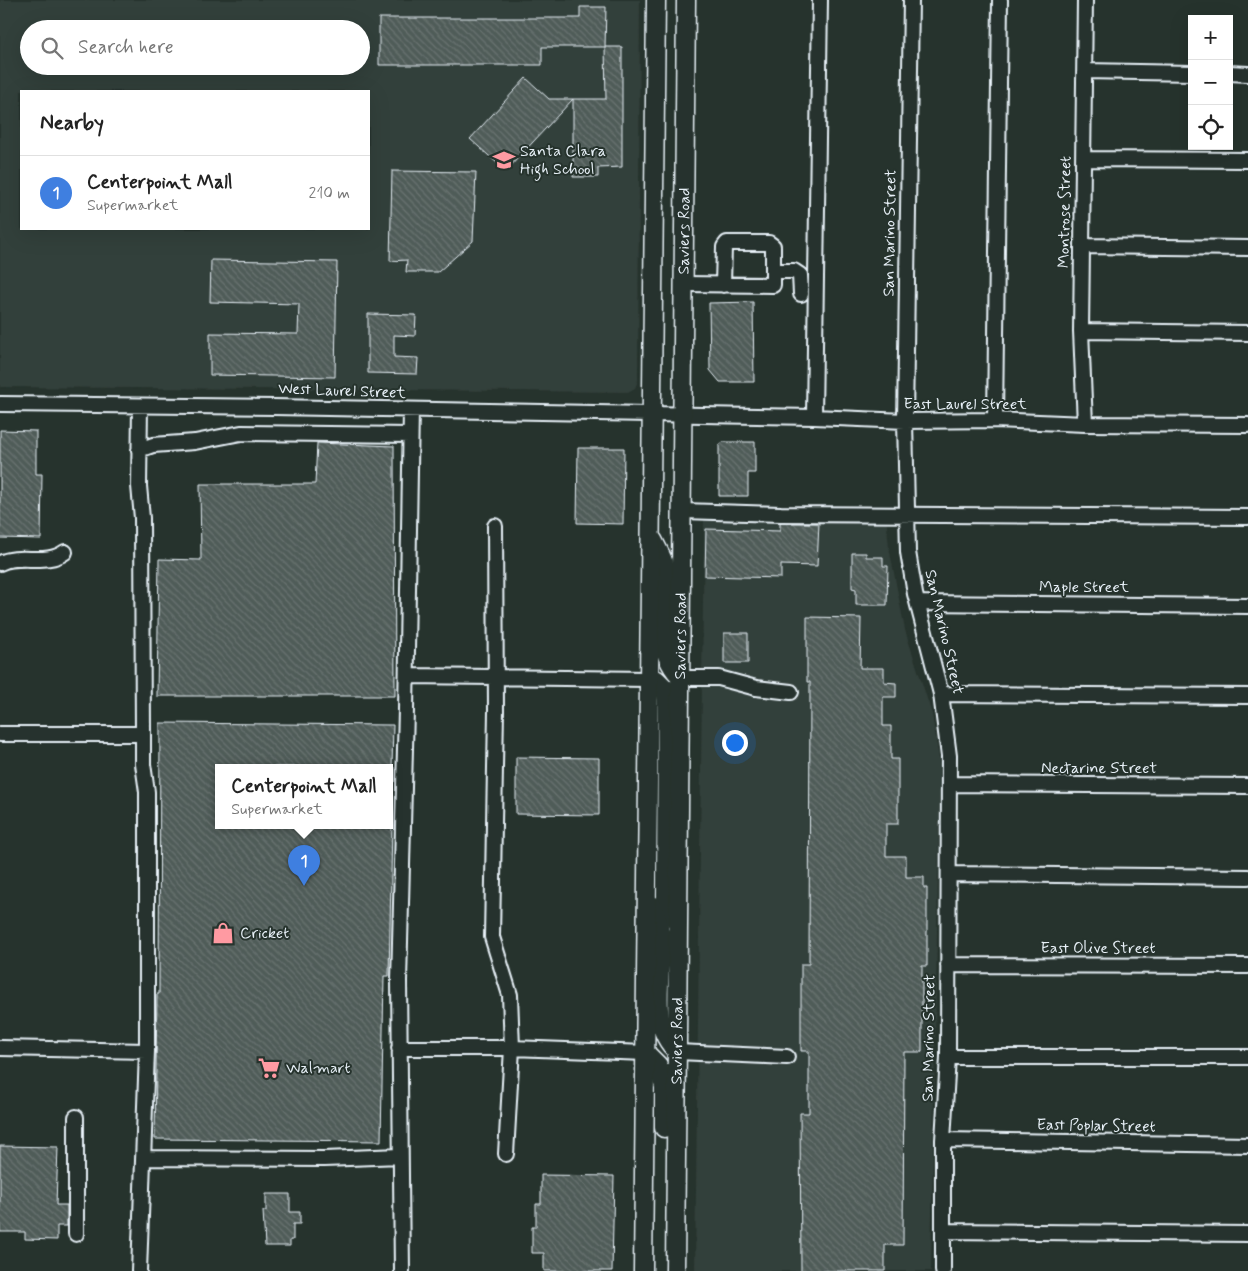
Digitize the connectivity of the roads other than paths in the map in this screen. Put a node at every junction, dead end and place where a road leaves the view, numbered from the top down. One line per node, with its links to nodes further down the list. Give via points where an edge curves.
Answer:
1 (656, 0): 24 (main road, Saviers Road)
2 (686, 0): 16 (main road, Saviers Road)
3 (820, 0): 26 (street)
4 (910, 0): 28 (street, San Marino Street)
5 (1000, 0): 27 (street)
6 (1086, 0): 7 (street, Montrose Street)
7 (1085, 72): 8 (street); 11 (street, Montrose Street)
8 (1188, 73)
9 (1233, 74): 10 (street)
10 (1248, 74)
11 (1084, 160): 12 (street); 13 (street, Montrose Street)
12 (1248, 160)
13 (1082, 246): 14 (street); 19 (street, Montrose Street)
14 (1248, 248)
15 (773, 271): 17 (street, via 773,285); 17 (street, via 773,246 769,243 727,243 724,247); 18 (street, via 794,271 800,275)
16 (684, 284): 17 (street); 25 (main road, Saviers Road)
17 (723, 285)
18 (801, 294)
19 (1081, 331): 20 (street); 29 (street, Montrose Street)
20 (1248, 333)
21 (0, 404): 22 (street, West Laurel Street)
22 (140, 406): 23 (street, West Laurel Street); 32 (street)
23 (411, 410): 24 (street, West Laurel Street); 31 (street)
24 (652, 415): 25 (street, West Laurel Street); 37 (main road, Saviers Road)
25 (682, 416): 26 (street, East Laurel Street); 33 (main road, Saviers Road)
26 (814, 417): 28 (street, East Laurel Street)
27 (995, 420): 28 (street, East Laurel Street); 29 (street, East Laurel Street)
28 (905, 421): 34 (street, San Marino Street)
29 (1085, 424): 30 (street, East Laurel Street)
30 (1248, 425)
31 (410, 435): 32 (street, via 241,433); 42 (street)
32 (139, 450): 50 (street)
33 (683, 511): 34 (street); 44 (main road, Saviers Road)
34 (907, 513): 35 (street); 40 (street, San Marino Street, via 908,552)
35 (1248, 517)
36 (495, 526): 43 (street)
37 (650, 535): 44 (main road, via 665,567 666,659); 45 (main road, Saviers Road)
38 (65, 552): 39 (street, via 54,558 12,559)
39 (0, 564)
40 (919, 603): 41 (street, Maple Street); 47 (street, San Marino Street)
41 (1248, 606)
42 (407, 676): 43 (street); 60 (street)
43 (496, 677): 45 (street); 61 (street, via 492,937 510,995)
44 (682, 678): 46 (street, via 719,678 756,688); 56 (main road, Saviers Road)
45 (648, 679): 55 (main road, Saviers Road); 56 (main road, via 657,680 667,699 666,901)
46 (791, 692)
47 (941, 694): 48 (street); 51 (street, San Marino Street, via 948,734)
48 (1248, 696)
49 (0, 734): 50 (street)
50 (143, 734): 62 (street, via 147,792)
51 (949, 784): 52 (street, Nectarine Street); 53 (street, San Marino Street)
52 (1248, 786)
53 (949, 874): 54 (street); 57 (street, San Marino Street)
54 (1248, 877)
55 (647, 891): 63 (main road, via 660,930 660,1017 668,1044); 64 (main road, Saviers Road)
56 (679, 929): 63 (main road, Saviers Road)
57 (948, 965): 58 (street, East Olive Street); 66 (street, San Marino Street)
58 (1248, 966)
59 (0, 1048): 62 (street)
60 (399, 1048): 61 (street); 72 (street)
61 (512, 1048): 64 (street); 71 (street)
62 (147, 1051): 73 (street)
63 (678, 1052): 65 (street); 74 (main road, Saviers Road)
64 (646, 1053): 74 (main road, via 658,1065 664,1087 664,1141); 80 (main road, Saviers Road)
65 (787, 1057)
66 (948, 1057): 67 (street); 69 (street, San Marino Street)
67 (1248, 1058)
68 (76, 1118): 76 (street)
69 (944, 1140): 70 (street, East Poplar Street); 75 (street, San Marino Street)
70 (1248, 1145)
71 (506, 1154)
72 (400, 1156): 73 (street); 79 (street)
73 (143, 1158): 78 (street)
74 (675, 1172): 81 (main road, Saviers Road)
75 (943, 1231): 77 (street); 82 (street, San Marino Street)
76 (76, 1234)
77 (1248, 1234)
78 (139, 1271)
79 (402, 1271)
80 (643, 1271)
81 (675, 1271)
82 (943, 1271)

